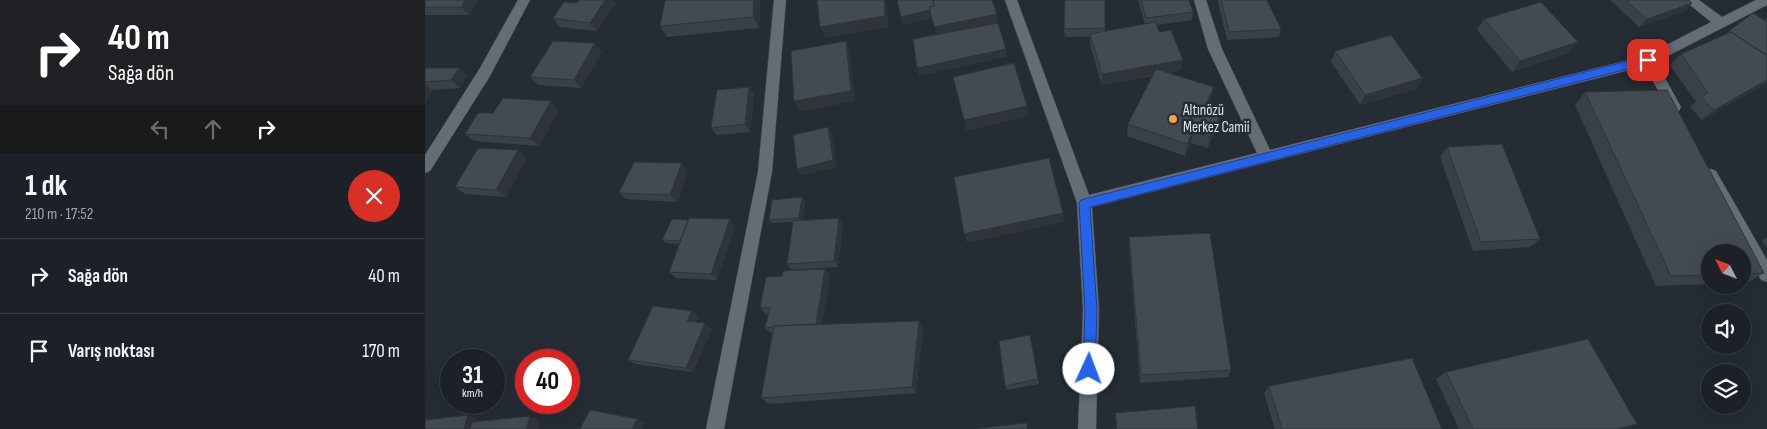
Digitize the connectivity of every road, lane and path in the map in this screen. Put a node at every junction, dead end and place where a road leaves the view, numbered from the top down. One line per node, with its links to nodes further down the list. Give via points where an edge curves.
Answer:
1 (524, 0): 12 (street, via 485,72)
2 (780, 0): 15 (street, via 765,172)
3 (1011, 0): 13 (street)
4 (1200, 0): 10 (street, via 1215,49)
5 (1690, 0): 7 (street)
6 (1767, 0): 7 (street)
7 (1721, 23): 8 (street)
8 (1648, 60): 9 (street); 10 (street)
9 (1681, 120)
10 (1265, 156): 13 (street)
11 (1705, 163): 14 (street)
12 (425, 167)
13 (1085, 203): 16 (street, via 1091,310)
14 (1767, 275)
15 (715, 429)
16 (1087, 429)

